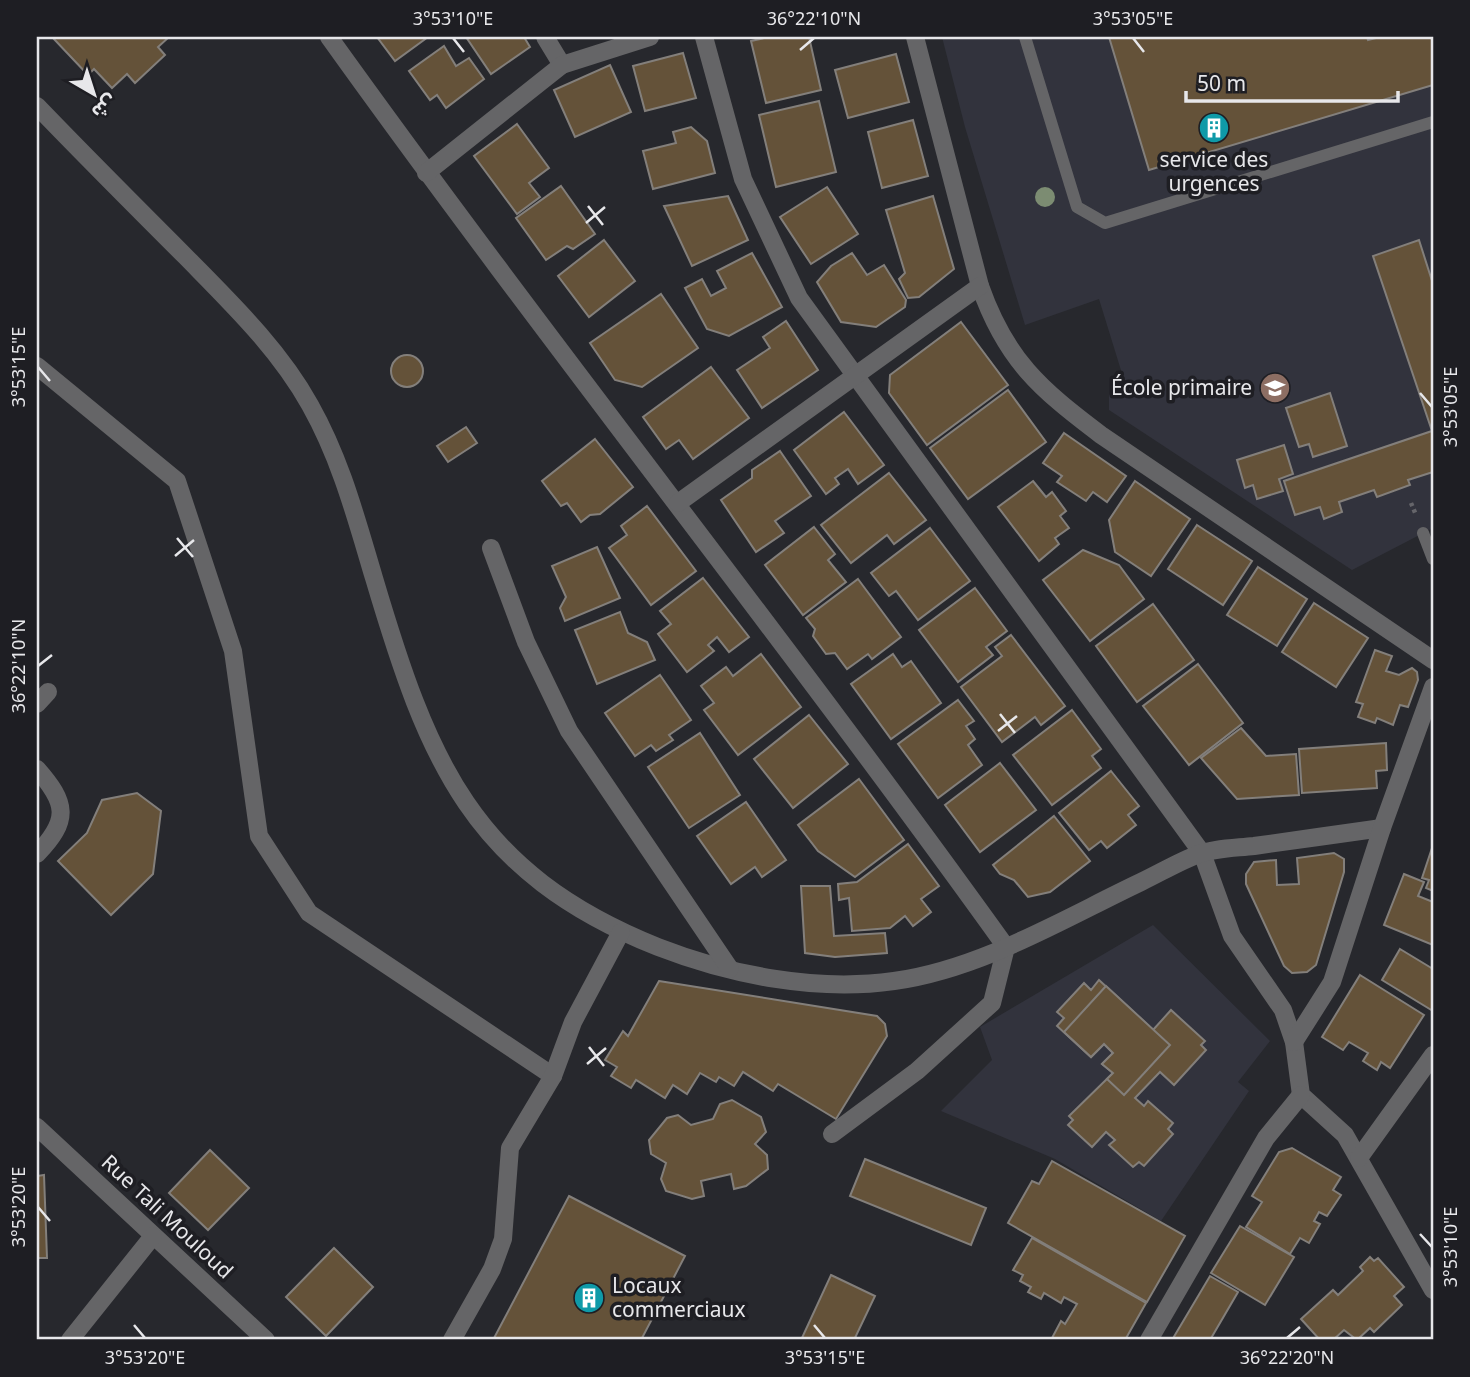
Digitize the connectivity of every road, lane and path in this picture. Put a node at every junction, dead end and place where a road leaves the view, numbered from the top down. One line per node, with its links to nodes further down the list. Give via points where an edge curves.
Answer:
1 (329, 37): 10 (street)
2 (545, 37): 7 (street)
3 (650, 37): 7 (street)
4 (704, 37): 13 (street, via 743,179 767,236 799,298)
5 (915, 37): 11 (street)
6 (1025, 37): 9 (lane, via 1077,207 1105,223)
7 (562, 65): 10 (street)
8 (37, 106): 24 (street, via 243,316 308,401 348,486 419,712 443,768 469,810 524,870)
9 (1433, 122)
10 (426, 173): 14 (street)
11 (980, 286): 13 (street); 18 (street, via 992,321 1011,354 1048,395)
12 (37, 366): 29 (street, via 177,481 233,651 259,836 309,913)
13 (854, 377): 14 (street); 22 (street)
14 (678, 503): 25 (street)
15 (1423, 533): 17 (lane)
16 (491, 548): 26 (street, via 526,642 569,731)
17 (1433, 559)
18 (1433, 660)
19 (1433, 687): 21 (street)
20 (37, 769): 23 (street, via 57,792 62,818)
21 (1382, 828): 22 (street); 27 (street, via 1332,982)
22 (1202, 853): 25 (street); 27 (street, via 1232,936 1283,1010)
23 (37, 855)
24 (621, 932): 26 (street); 29 (street, via 573,1022)
25 (1006, 947): 26 (street, via 896,981 817,983); 32 (street, via 992,1003 917,1071)
26 (730, 969)
27 (1294, 1042): 30 (street)
28 (1433, 1055): 33 (street)
29 (553, 1076): 38 (street, via 510,1148 503,1239 492,1269)
30 (1301, 1095): 33 (street, via 1345,1135); 39 (street, via 1266,1138)
31 (37, 1127): 34 (street, Rue Tali Mouloud)
32 (832, 1134)
33 (1359, 1158): 35 (street)
34 (153, 1236): 36 (street); 37 (street, Rue Tali Mouloud)
35 (1433, 1290)
36 (70, 1340)
37 (266, 1340)
38 (452, 1340)
39 (1149, 1340)

